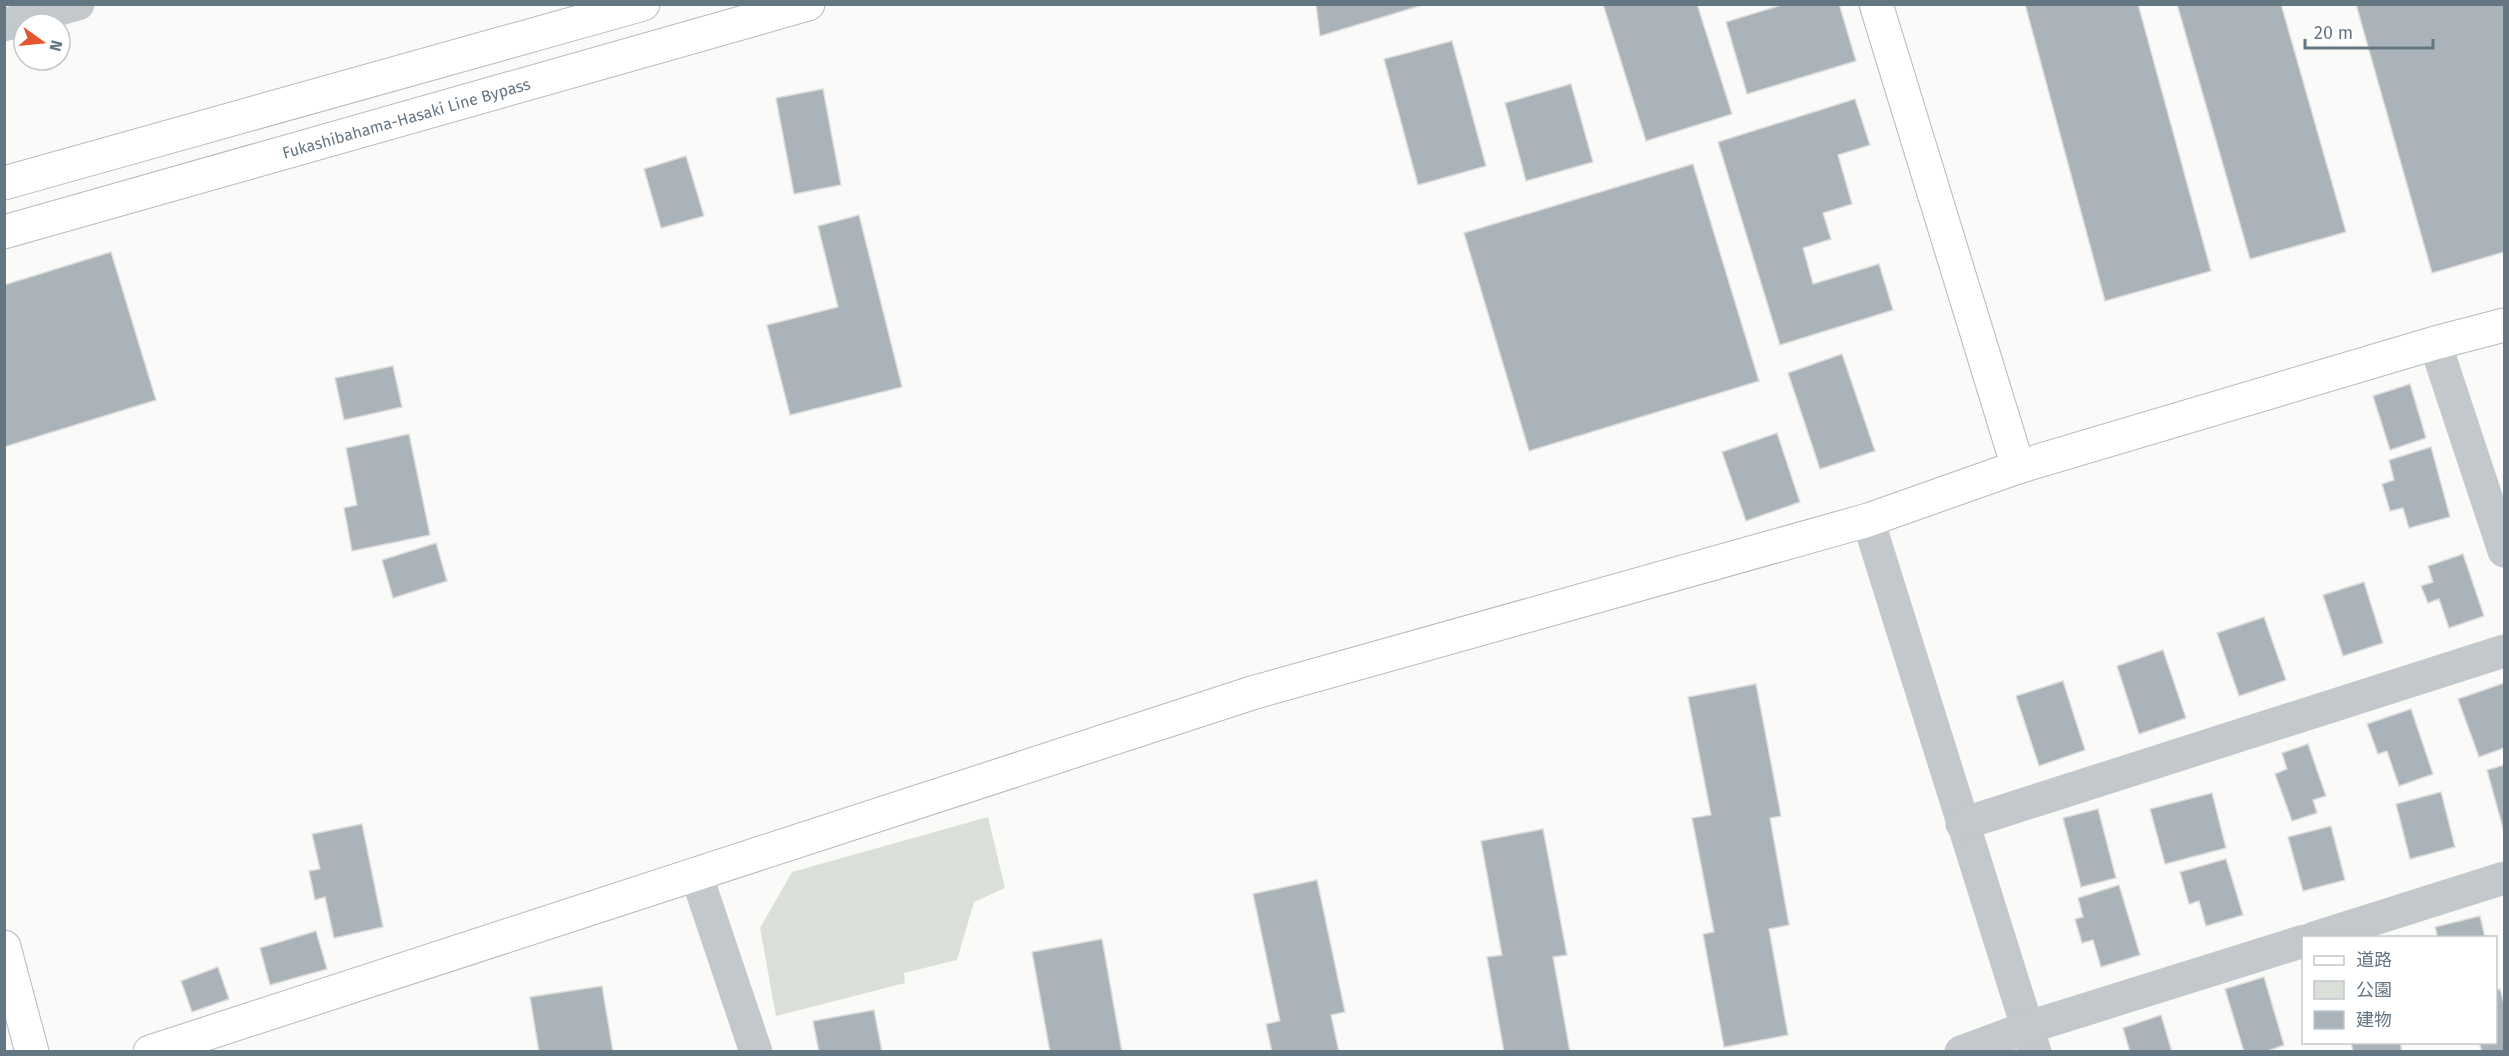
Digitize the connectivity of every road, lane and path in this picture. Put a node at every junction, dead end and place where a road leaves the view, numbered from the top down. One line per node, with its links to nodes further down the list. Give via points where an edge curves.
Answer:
1 (78, 4): 5 (street)
2 (643, 4): 6 (street)
3 (808, 4): 7 (street, Fukashibahama-Hasaki Line Bypass)
4 (1876, 4): 10 (street)
5 (4, 25)
6 (4, 183)
7 (4, 232)
8 (2505, 325): 9 (street)
9 (2435, 343): 10 (street); 12 (street)
10 (2018, 467): 11 (street)
11 (1868, 520): 14 (street); 15 (street, via 1252,693)
12 (2505, 551)
13 (2505, 651): 14 (street)
14 (1962, 824): 20 (street)
15 (696, 874): 22 (street); 23 (street)
16 (2505, 878): 17 (street)
17 (2320, 936)
18 (2302, 942): 20 (street)
19 (4, 947): 21 (street)
20 (2030, 1040): 24 (street)
21 (32, 1052)
22 (150, 1052)
23 (756, 1052)
24 (1961, 1052)

